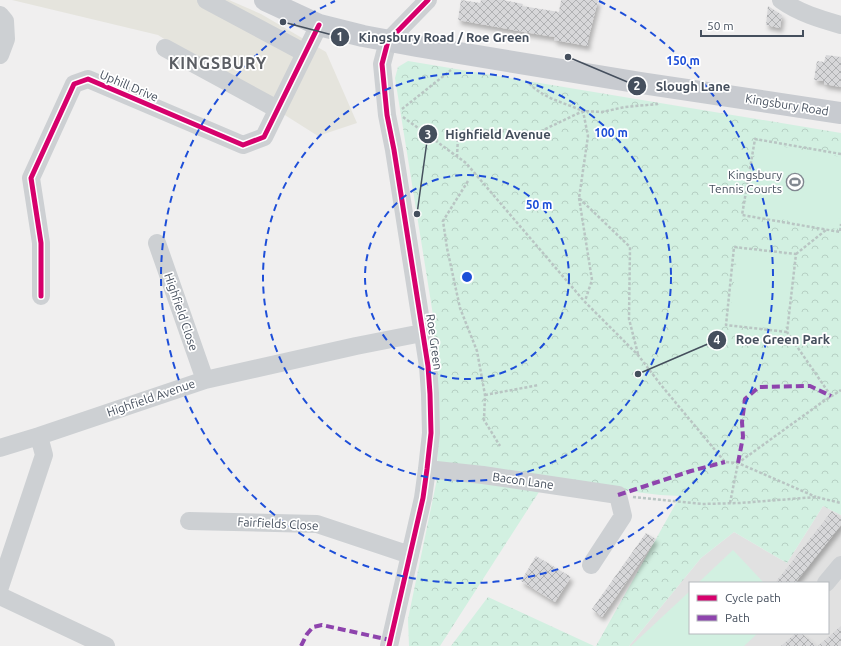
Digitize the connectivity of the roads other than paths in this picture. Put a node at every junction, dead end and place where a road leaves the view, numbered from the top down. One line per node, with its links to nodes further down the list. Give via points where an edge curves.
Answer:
1 (206, 0): 10 (street)
2 (265, 0): 6 (main road, Kingsbury Road)
3 (428, 0): 8 (street)
4 (781, 0): 7 (street, via 788,6 815,18)
5 (0, 15): 11 (street, via 5,21 6,39)
6 (320, 25): 8 (main road, Kingsbury Road); 10 (street, Uphill Drive)
7 (841, 25)
8 (388, 41): 13 (main road, Kingsbury Road); 16 (street, Roe Green, via 382,64 387,115)
9 (166, 48): 12 (street)
10 (305, 53): 12 (street, Uphill Drive)
11 (0, 55)
12 (277, 109): 15 (street, Uphill Drive, via 264,137 243,145 88,79 74,84 32,178 41,243)
13 (841, 113)
14 (157, 243): 17 (street, Highfield Close)
15 (41, 296)
16 (422, 333): 17 (street, Highfield Avenue); 20 (street, Roe Green, via 430,394 431,433)
17 (205, 380): 18 (street, Highfield Avenue)
18 (39, 436): 19 (street, Highfield Avenue); 26 (street, via 44,455)
19 (0, 448)
20 (427, 469): 22 (street, Roe Green); 23 (street, Bacon Lane, via 618,496 623,516)
21 (189, 521): 22 (street, Fairfields Close, via 317,524)
22 (410, 555): 29 (street, Roe Green)
23 (591, 565)
24 (841, 565): 25 (street)
25 (827, 582)
26 (0, 587)
27 (0, 596): 28 (street)
28 (106, 646)
29 (389, 646)

